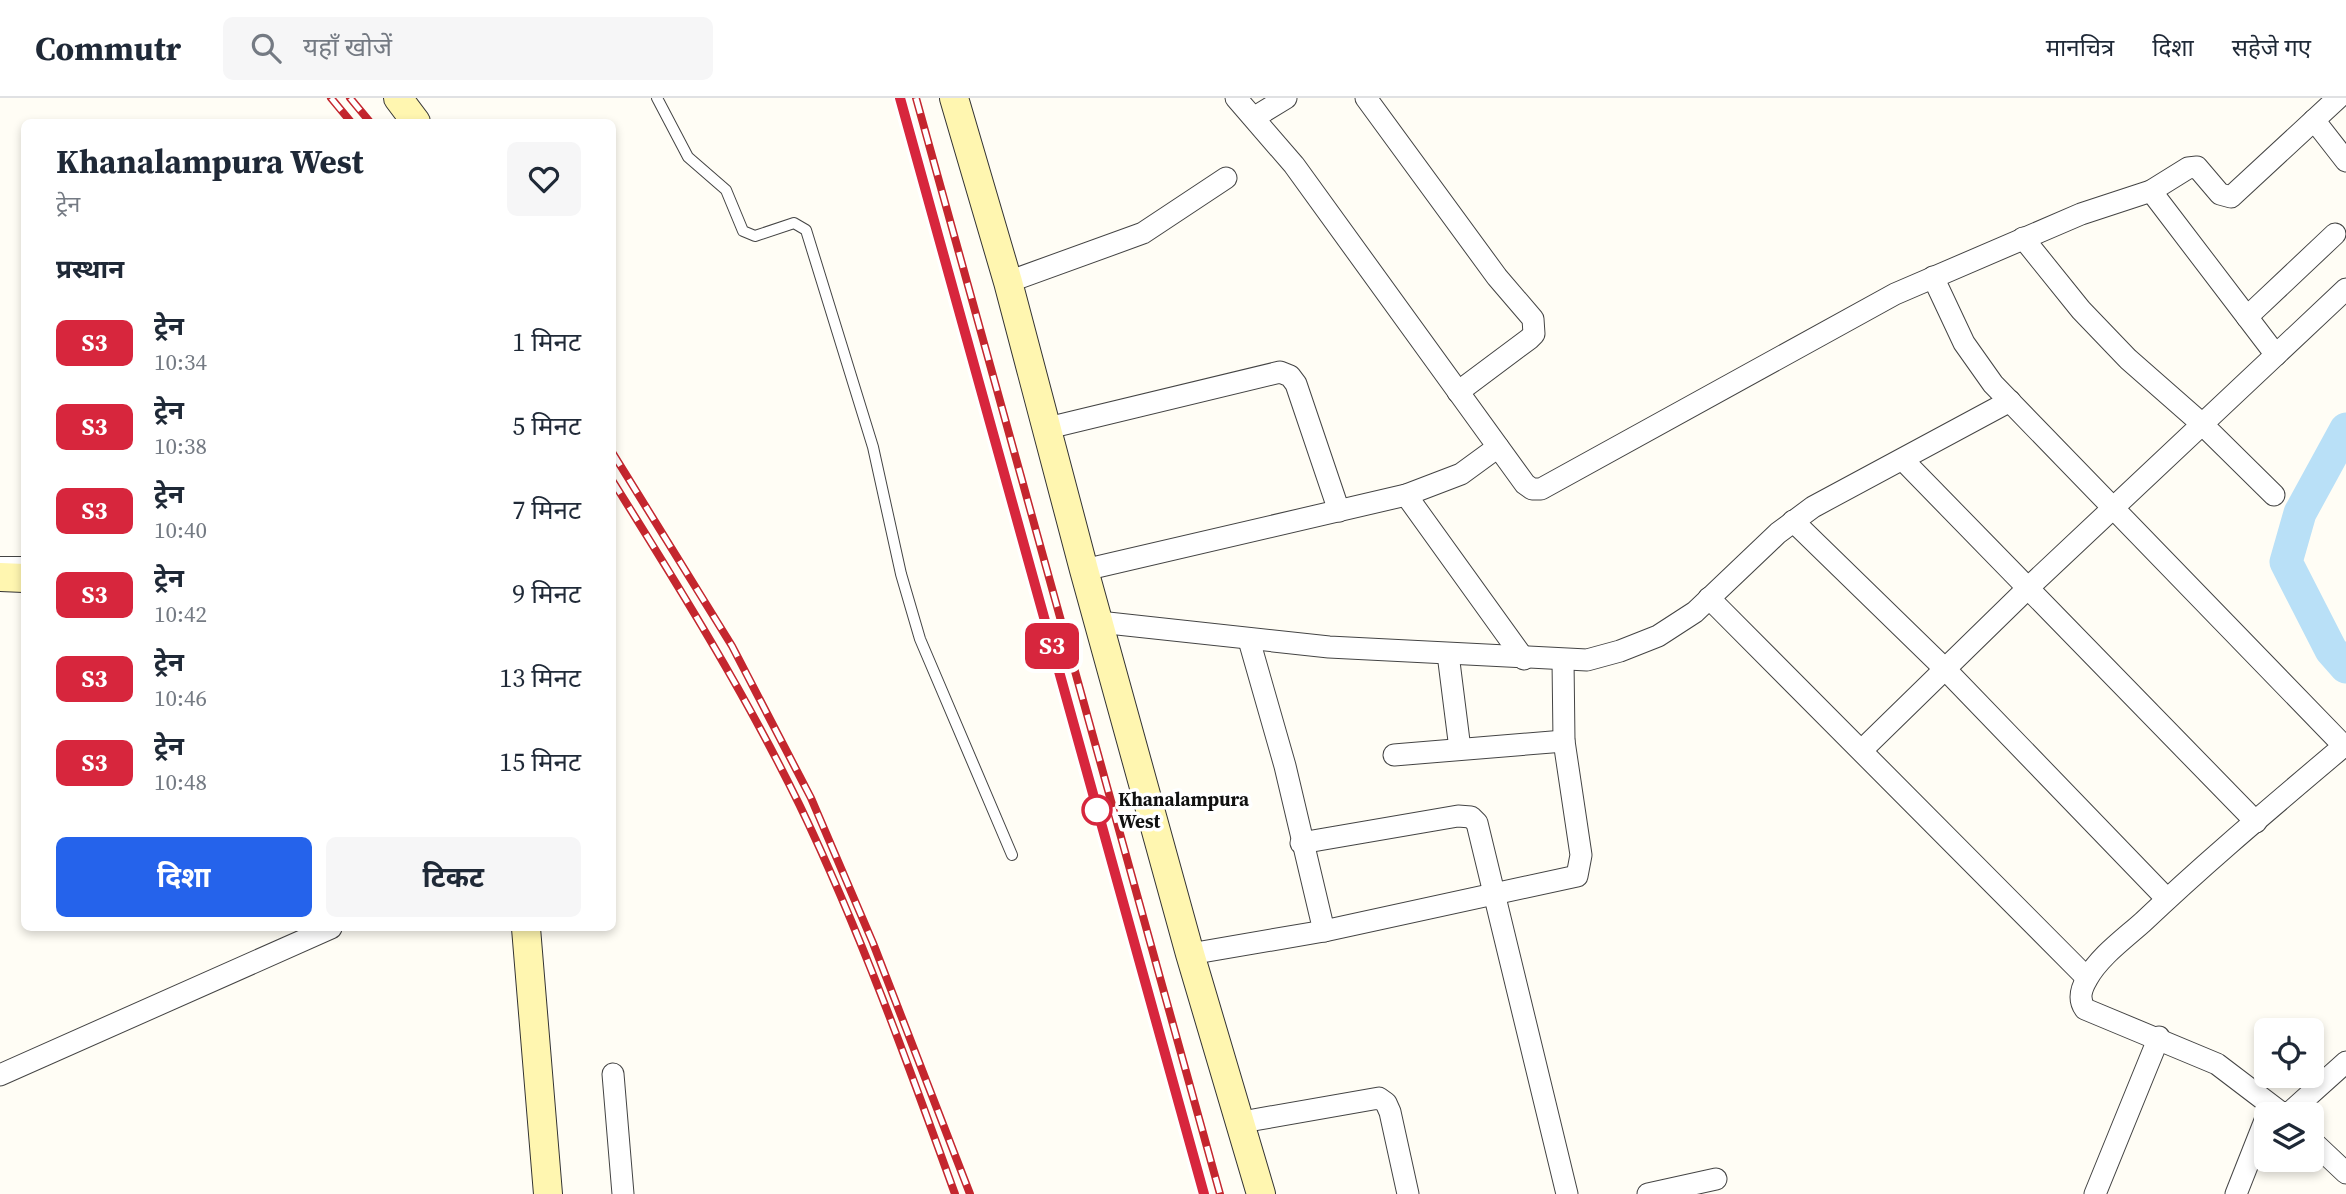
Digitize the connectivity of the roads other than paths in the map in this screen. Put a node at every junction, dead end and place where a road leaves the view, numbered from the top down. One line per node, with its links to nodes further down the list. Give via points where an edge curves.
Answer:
1 (398, 98): 9 (main road)
2 (657, 98): 51 (lane, via 688,157 726,190 743,230 755,236 794,223 806,230 873,447 920,639)
3 (954, 98): 17 (main road)
4 (1236, 98): 8 (street)
5 (1286, 98): 8 (street)
6 (1366, 98): 21 (street, via 1533,319 1534,334)
7 (2338, 98): 10 (street)
8 (1255, 117): 21 (street)
9 (414, 119)
10 (2314, 120): 11 (street); 13 (street, via 2231,197 2220,194 2193,166)
11 (2346, 161)
12 (1226, 178): 17 (street, via 1143,233)
13 (2151, 191): 15 (street); 19 (street)
14 (2335, 234): 19 (street)
15 (2023, 238): 16 (street); 23 (street, via 2128,359)
16 (1933, 277): 22 (street, via 1964,343); 25 (street, via 1541,489 1525,484)
17 (1009, 282): 24 (main road)
18 (2346, 289): 20 (street)
19 (2247, 317): 20 (street)
20 (2276, 355): 23 (street)
21 (1458, 392): 25 (street)
22 (2010, 401): 26 (street); 29 (street)
23 (2202, 424): 28 (street); 29 (street)
24 (1048, 428): 30 (street, via 1280,372 1296,384); 34 (main road)
25 (1498, 447): 27 (street, via 1461,474)
26 (1903, 460): 31 (street); 37 (street)
27 (1406, 495): 30 (street); 42 (street)
28 (2274, 495)
29 (2113, 507): 37 (street); 49 (street, via 2341,743 2339,750)
30 (1339, 511): 34 (street)
31 (1793, 521): 38 (street); 44 (street)
32 (0, 562): 33 (lane)
33 (21, 562)
34 (1084, 570): 39 (main road)
35 (0, 578): 36 (main road)
36 (21, 578)
37 (2028, 588): 44 (street); 49 (street)
38 (1709, 598): 43 (street, via 1658,636 1587,660); 47 (street)
39 (1099, 622): 40 (street); 57 (main road)
40 (1250, 640): 41 (street); 50 (street)
41 (1448, 654): 42 (street); 46 (street)
42 (1524, 659): 43 (street)
43 (1563, 660): 45 (street)
44 (1945, 669): 47 (street); 53 (street)
45 (1563, 741): 46 (street); 52 (street, via 1580,869 1577,876)
46 (1460, 749): 48 (street)
47 (1862, 750): 58 (street)
48 (1394, 755)
49 (2256, 822): 53 (street)
50 (1301, 843): 52 (street, via 1471,817 1481,834); 56 (street)
51 (1012, 855)
52 (1495, 895): 56 (street); 74 (street)
53 (2167, 899): 58 (street)
54 (324, 931): 62 (street)
55 (526, 931): 70 (main road)
56 (1324, 931): 57 (street)
57 (1190, 954): 65 (main road)
58 (2087, 978): 59 (street, via 2080,1002 2085,1009)
59 (2159, 1037): 63 (street, via 2217,1064); 76 (street)
60 (2346, 1062): 64 (street)
61 (613, 1074): 71 (street)
62 (0, 1075)
63 (2262, 1102)
64 (2290, 1102)
65 (1242, 1122): 72 (main road); 73 (street, via 1379,1098 1390,1112)
66 (2324, 1152): 68 (street)
67 (2254, 1157): 77 (street)
68 (2346, 1173)
69 (1716, 1179): 75 (street)
70 (548, 1194)
71 (623, 1194)
72 (1261, 1194)
73 (1408, 1194)
74 (1567, 1194)
75 (1648, 1194)
76 (2095, 1194)
77 (2236, 1194)

